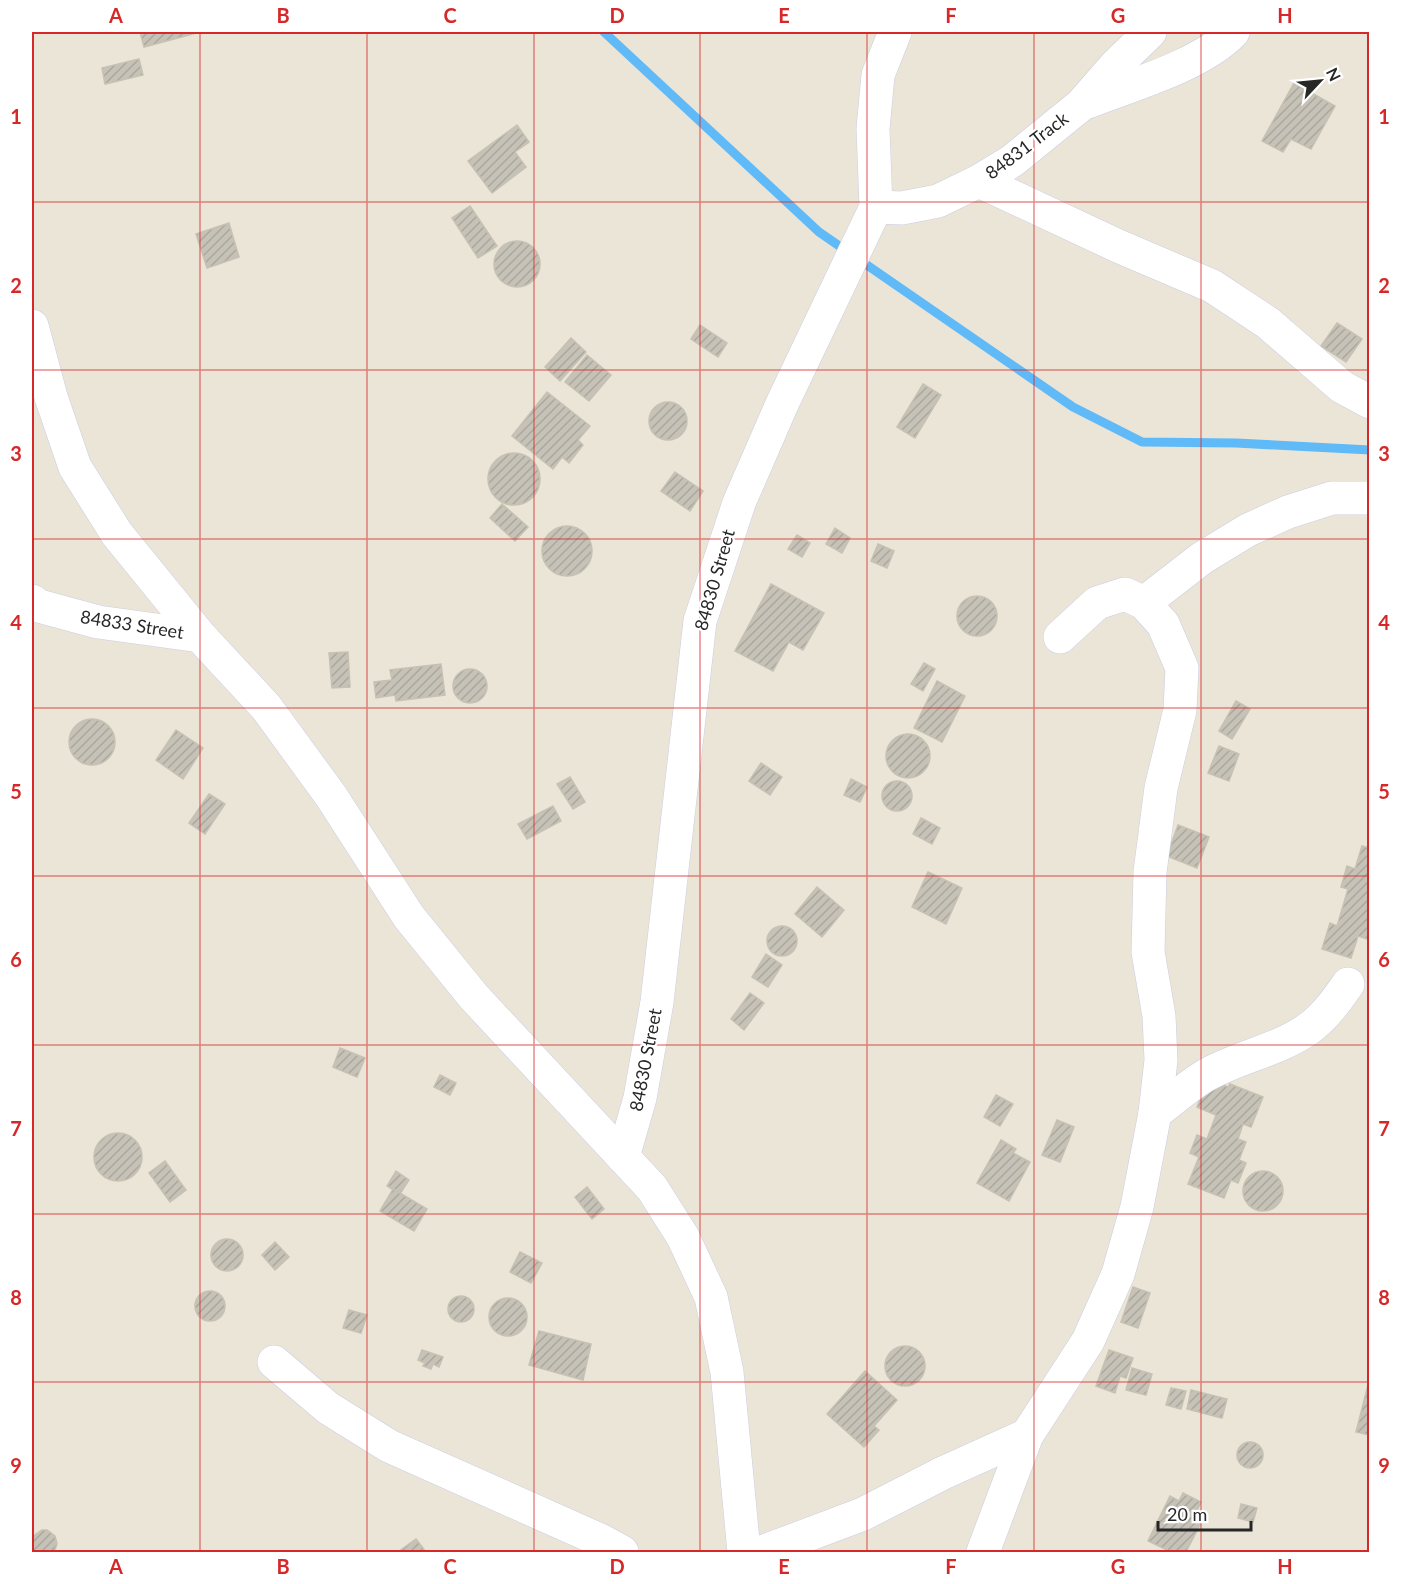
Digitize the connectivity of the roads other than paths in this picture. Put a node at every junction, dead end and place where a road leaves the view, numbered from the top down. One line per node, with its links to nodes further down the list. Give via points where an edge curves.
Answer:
1 (895, 32): 6 (street, 84830 Street, via 878,75 873,129)
2 (1150, 32): 4 (street, 84831 Track)
3 (1233, 32): 4 (street, via 1177,67)
4 (1081, 105): 5 (street, 84831 Track, via 1012,161)
5 (979, 181): 6 (street, 84831 Track, via 938,201 902,208); 8 (street, via 1212,286 1268,323 1342,387)
6 (876, 207): 16 (street, 84830 Street, via 739,503 700,621 657,1002 640,1098)
7 (32, 326): 12 (street, via 75,467 117,534)
8 (1370, 402)
9 (1370, 498): 11 (street, via 1332,498 1248,530 1202,558)
10 (32, 600): 12 (street, 84833 Street, via 39,606 98,622)
11 (1144, 603): 13 (street, via 1125,594 1097,603); 15 (street, via 1163,624 1182,668 1180,710 1161,788 1150,872 1148,952 1159,1016 1161,1060)
12 (200, 636): 16 (street, via 266,706 331,795 409,917 474,998)
13 (1060, 637)
14 (1348, 984): 15 (street, via 1328,1012 1308,1029 1203,1077)
15 (1155, 1113): 18 (street, via 1137,1207 1118,1274 1088,1341)
16 (623, 1157): 20 (street, via 652,1188 677,1227 711,1297 727,1372)
17 (274, 1362): 19 (street, via 328,1408 389,1446)
18 (1027, 1435): 21 (street, via 863,1514); 22 (street)
19 (622, 1552)
20 (744, 1552)
21 (762, 1552)
22 (983, 1552)

